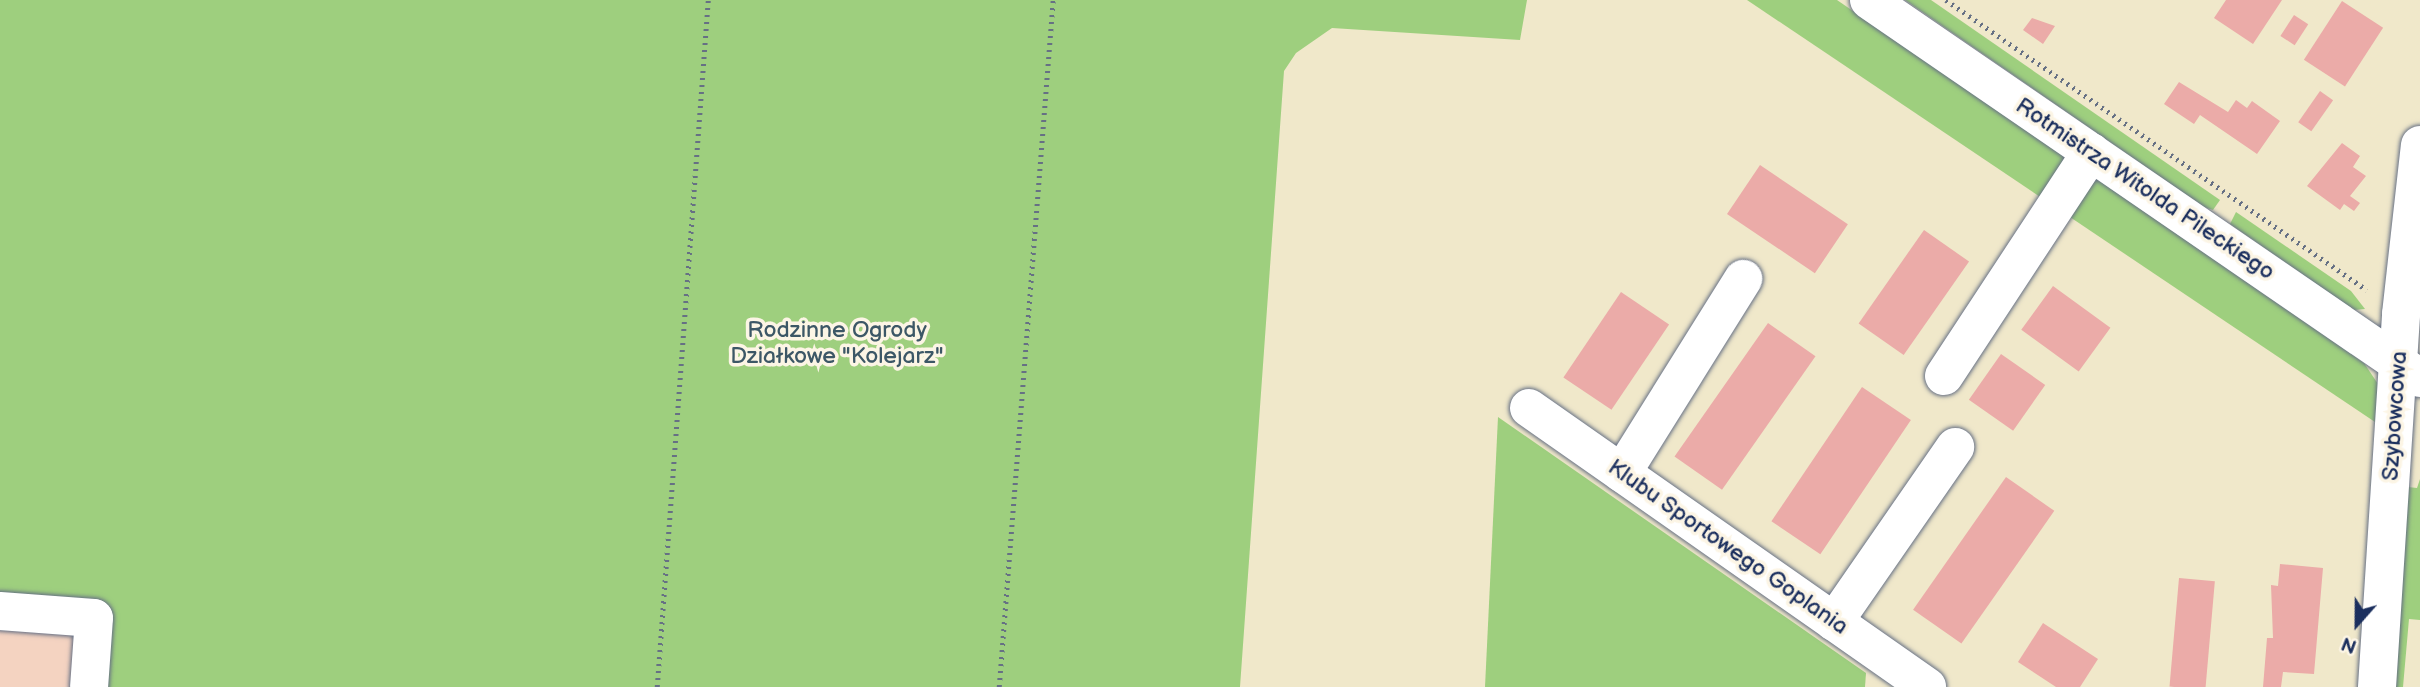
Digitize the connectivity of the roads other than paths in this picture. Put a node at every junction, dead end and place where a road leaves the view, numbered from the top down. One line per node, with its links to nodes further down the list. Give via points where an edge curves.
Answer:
1 (1869, 0): 3 (street, Rotmistrza Witolda Pileckiego)
2 (2420, 145): 5 (street, Szybowcowa, via 2401,314)
3 (2091, 152): 5 (street, Rotmistrza Witolda Pileckiego); 6 (street)
4 (1743, 279): 9 (street)
5 (2409, 371): 14 (street, Szybowcowa)
6 (1944, 376)
7 (1529, 408): 9 (street, Klubu Sportowego Goplania)
8 (1955, 447): 11 (street)
9 (1622, 473): 11 (street, Klubu Sportowego Goplania)
10 (0, 611): 13 (street, via 94,618)
11 (1834, 622): 12 (street, Klubu Sportowego Goplania)
12 (1910, 682)
13 (89, 687)
14 (2377, 687)

